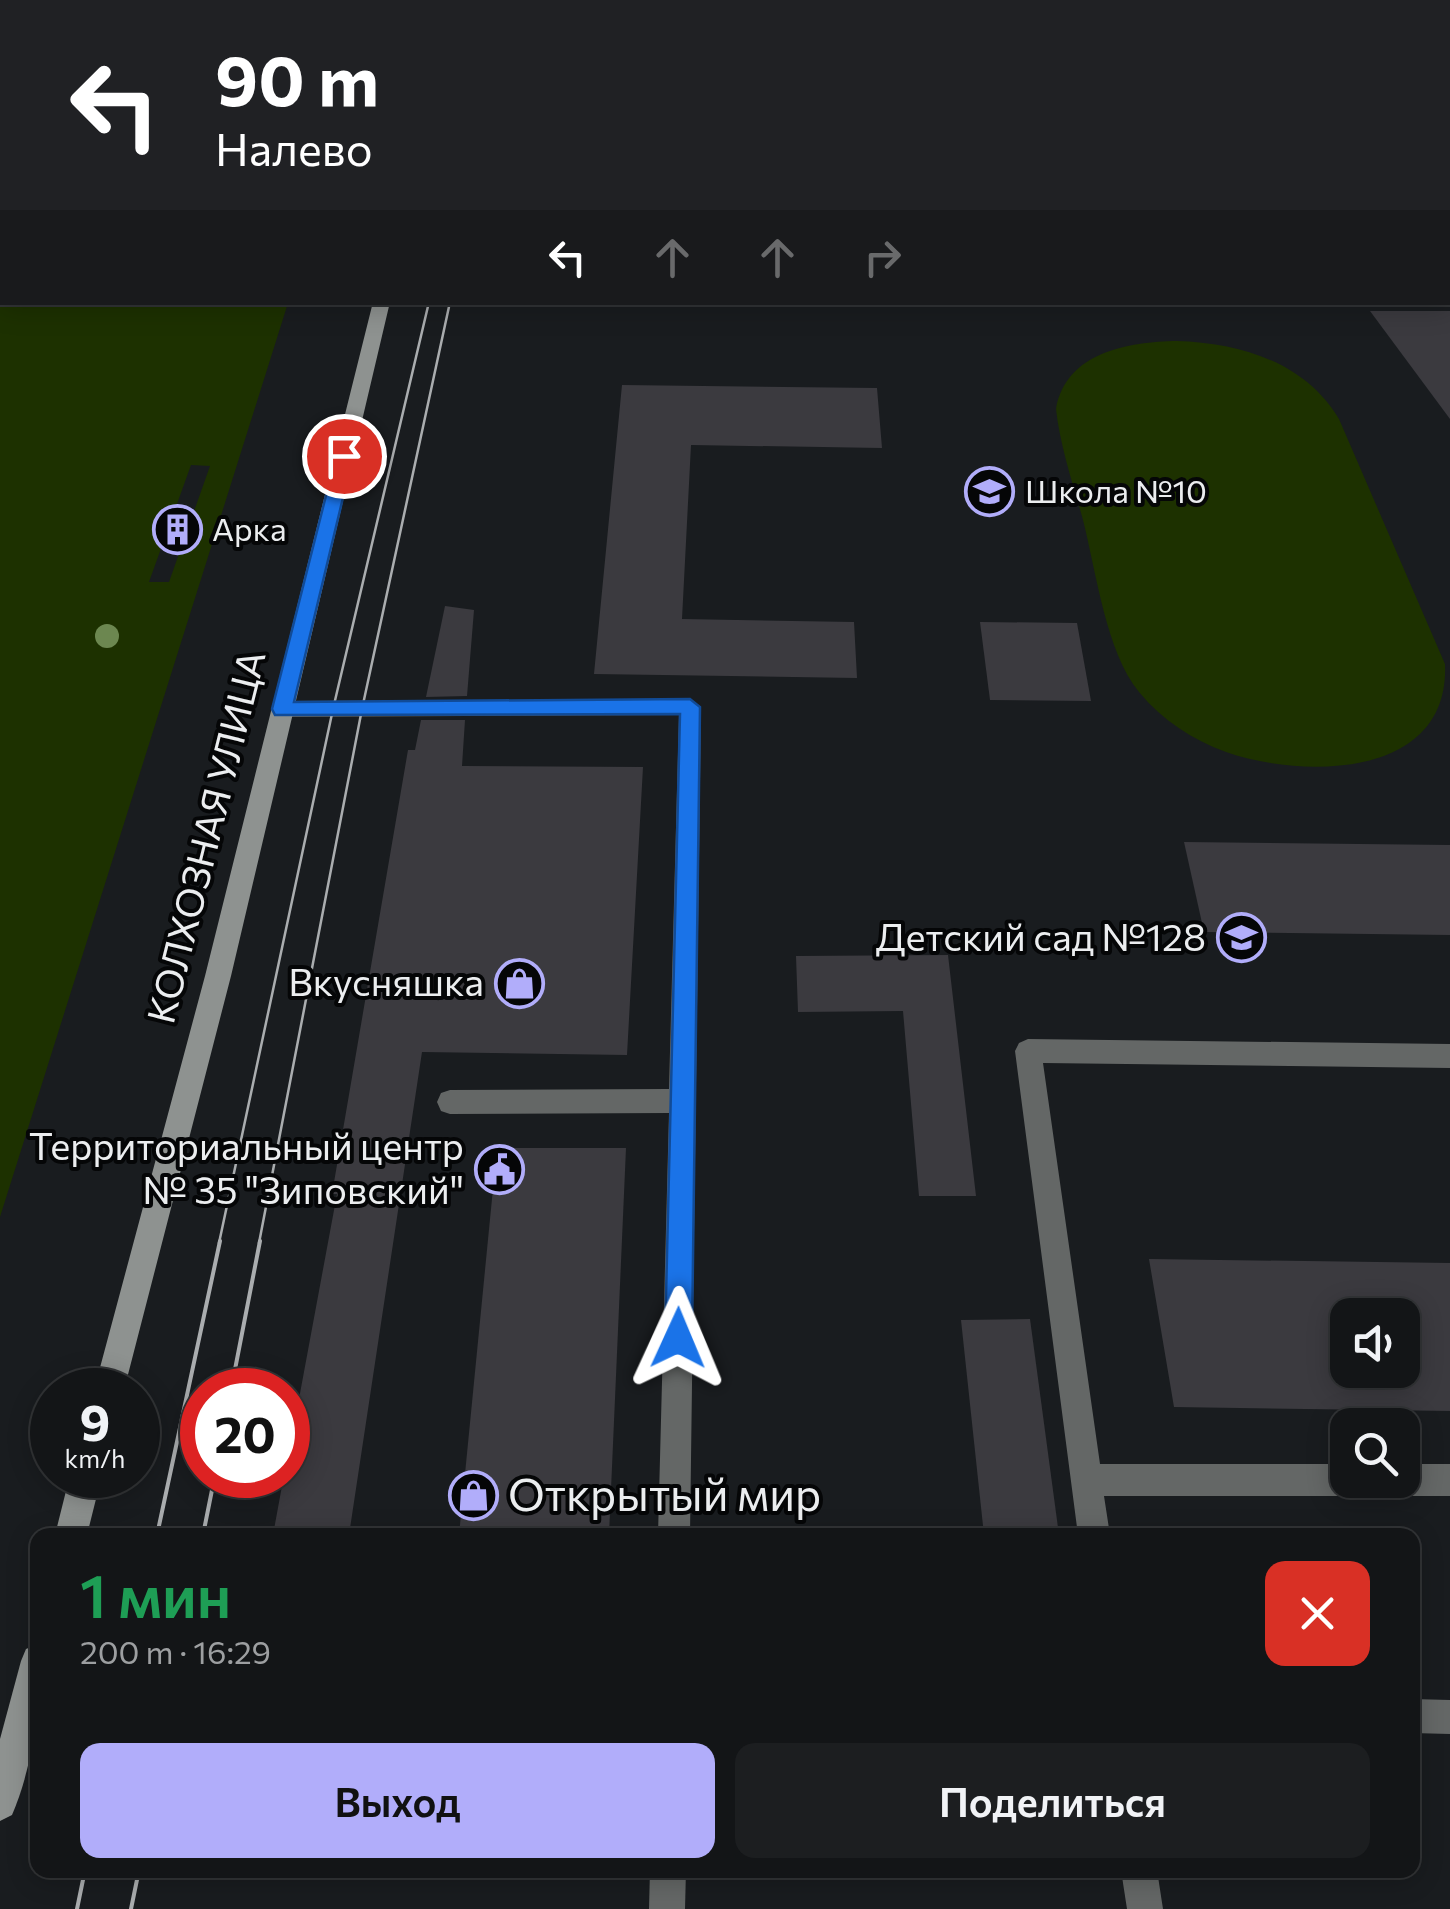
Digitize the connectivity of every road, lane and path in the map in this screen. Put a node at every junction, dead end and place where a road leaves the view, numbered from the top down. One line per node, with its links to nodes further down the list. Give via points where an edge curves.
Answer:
1 (381, 305): 2 (main road, КОЛХОЗНАЯ УЛИЦА)
2 (282, 709): 4 (lane, via 690,707); 6 (main road, КОЛХОЗНАЯ УЛИЦА)
3 (1450, 1056): 7 (lane, via 1028,1051)
4 (682, 1101): 5 (lane); 13 (lane)
5 (450, 1102)
6 (115, 1368)
7 (1087, 1480): 8 (lane); 14 (lane)
8 (1330, 1480)
9 (1420, 1480): 10 (lane)
10 (1450, 1480)
11 (80, 1498): 12 (main road)
12 (73, 1528)
13 (674, 1528)
14 (1093, 1528)
15 (30, 1691): 18 (main road)
16 (1420, 1716): 17 (lane)
17 (1450, 1717)
18 (0, 1803)
19 (668, 1878): 21 (lane)
20 (1141, 1878): 22 (lane)
21 (668, 1909)
22 (1145, 1909)

